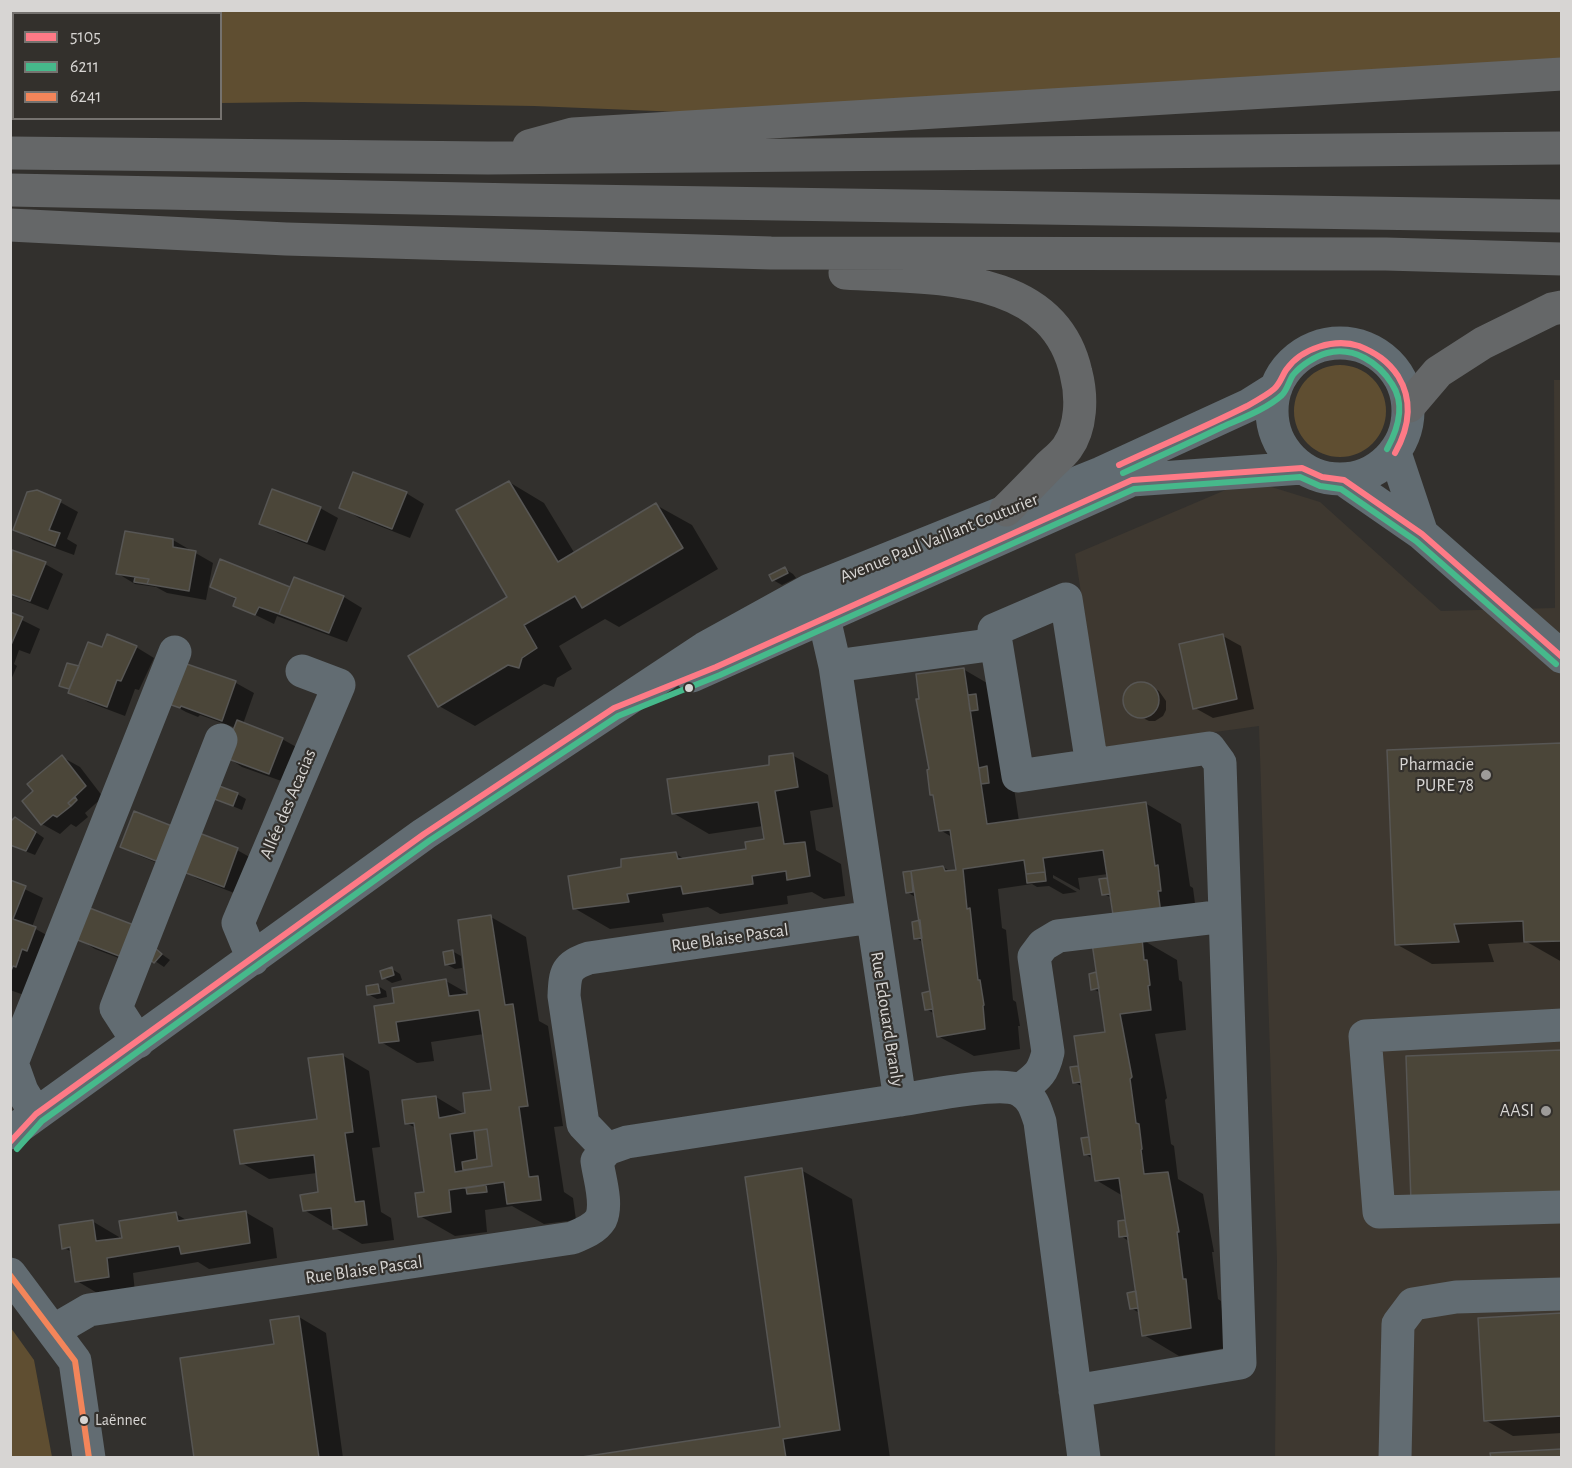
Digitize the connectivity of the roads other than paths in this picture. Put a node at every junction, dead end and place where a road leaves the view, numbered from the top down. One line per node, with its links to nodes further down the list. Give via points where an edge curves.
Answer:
1 (1562, 74): 4 (highway, via 573,134)
2 (1562, 148): 4 (highway)
3 (10, 153): 4 (highway)
4 (488, 158)
5 (10, 190): 6 (highway)
6 (1562, 216)
7 (10, 225): 8 (highway, via 297,239)
8 (771, 253): 9 (highway, via 1386,254); 16 (highway, via 838,273 970,282 1010,294 1038,310 1059,332 1074,362 1081,391 1077,423 1068,447)
9 (1562, 259)
10 (1562, 307): 12 (highway, via 1483,343 1438,372)
11 (1276, 388): 12 (street, via 1287,368 1305,353 1326,344 1350,344 1372,351 1390,364 1403,384); 14 (street, via 1272,411 1275,433 1286,453); 16 (street, Avenue Paul Vaillant Couturier, via 1249,405 1101,473)
12 (1409, 406): 13 (street, via 1406,431)
13 (1395, 453): 15 (street, via 1364,476); 17 (street)
14 (1302, 468): 15 (street, via 1322,477); 18 (street, Avenue Paul Vaillant Couturier, via 1132,480)
15 (1344, 480): 17 (street)
16 (1006, 510): 18 (street, Avenue Paul Vaillant Couturier)
17 (1422, 534): 21 (street)
18 (817, 604): 22 (street, Rue Edouard Branly); 28 (street, Avenue Paul Vaillant Couturier, via 716,667 614,708 424,834)
19 (996, 644): 22 (street); 25 (street, via 1018,777); 25 (street, via 994,630 1066,599)
20 (175, 652): 33 (street, via 12,1063 22,1091)
21 (1562, 657)
22 (835, 666): 27 (street, Rue Edouard Branly)
23 (302, 671): 28 (street, Allée des Acacias, via 339,684 238,923)
24 (221, 740): 30 (street, via 116,1008)
25 (1092, 765): 26 (street, via 1209,748 1220,763)
26 (1225, 916): 31 (street, via 1058,936 1043,945 1034,957 1048,1052 1040,1075); 40 (street, via 1240,1363)
27 (872, 917): 32 (street, Rue Edouard Branly); 35 (street, Rue Blaise Pascal, via 589,958 573,964 565,976 564,996 583,1124)
28 (253, 959): 30 (street, Avenue Paul Vaillant Couturier)
29 (1562, 1025): 36 (street, via 1365,1036 1379,1212)
30 (138, 1042): 33 (street, Avenue Paul Vaillant Couturier)
31 (1020, 1090): 32 (street, Rue Edouard Branly, via 1000,1086); 40 (street, via 1033,1101 1040,1122)
32 (900, 1101): 35 (street, via 627,1142)
33 (23, 1124): 34 (street, Avenue Paul Vaillant Couturier)
34 (10, 1143)
35 (607, 1149): 39 (street, Rue Blaise Pascal, via 597,1161 603,1204 600,1219 590,1230 572,1238 89,1310)
36 (1562, 1208)
37 (10, 1274): 39 (street)
38 (1562, 1294): 43 (street, via 1456,1297 1413,1304 1398,1324)
39 (53, 1331): 41 (street, via 75,1361)
40 (1075, 1390): 42 (street)
41 (89, 1458)
42 (1084, 1458)
43 (1395, 1458)

